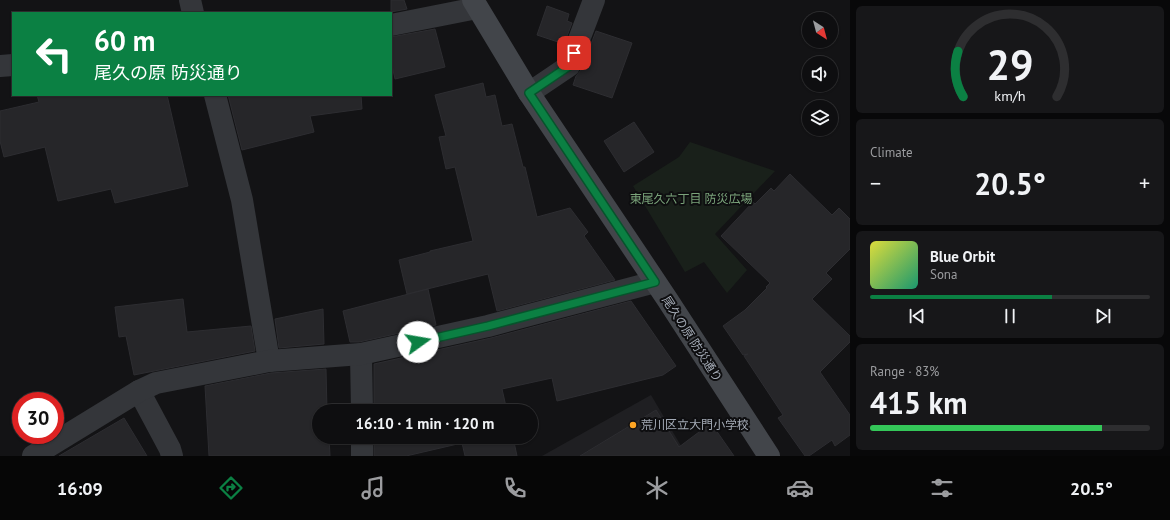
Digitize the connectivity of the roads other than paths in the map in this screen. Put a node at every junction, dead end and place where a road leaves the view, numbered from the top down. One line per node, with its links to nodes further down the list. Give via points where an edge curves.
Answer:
1 (190, 0): 4 (street)
2 (594, 0): 8 (street, via 569,66)
3 (475, 4): 5 (street); 8 (street, 尾久の原 防災通り)
4 (193, 12)
5 (392, 25)
6 (12, 65): 7 (street)
7 (0, 66)
8 (529, 93): 10 (street, 尾久の原 防災通り)
9 (215, 96): 12 (street, via 242,200)
10 (655, 282): 11 (street, via 488,326); 19 (street, 尾久の原 防災通り)
11 (362, 354): 12 (street); 14 (street)
12 (269, 360): 13 (street, via 156,383)
13 (139, 391): 16 (street); 17 (street)
14 (362, 404)
15 (362, 444): 18 (street)
16 (32, 456)
17 (172, 456)
18 (362, 456)
19 (769, 456)

